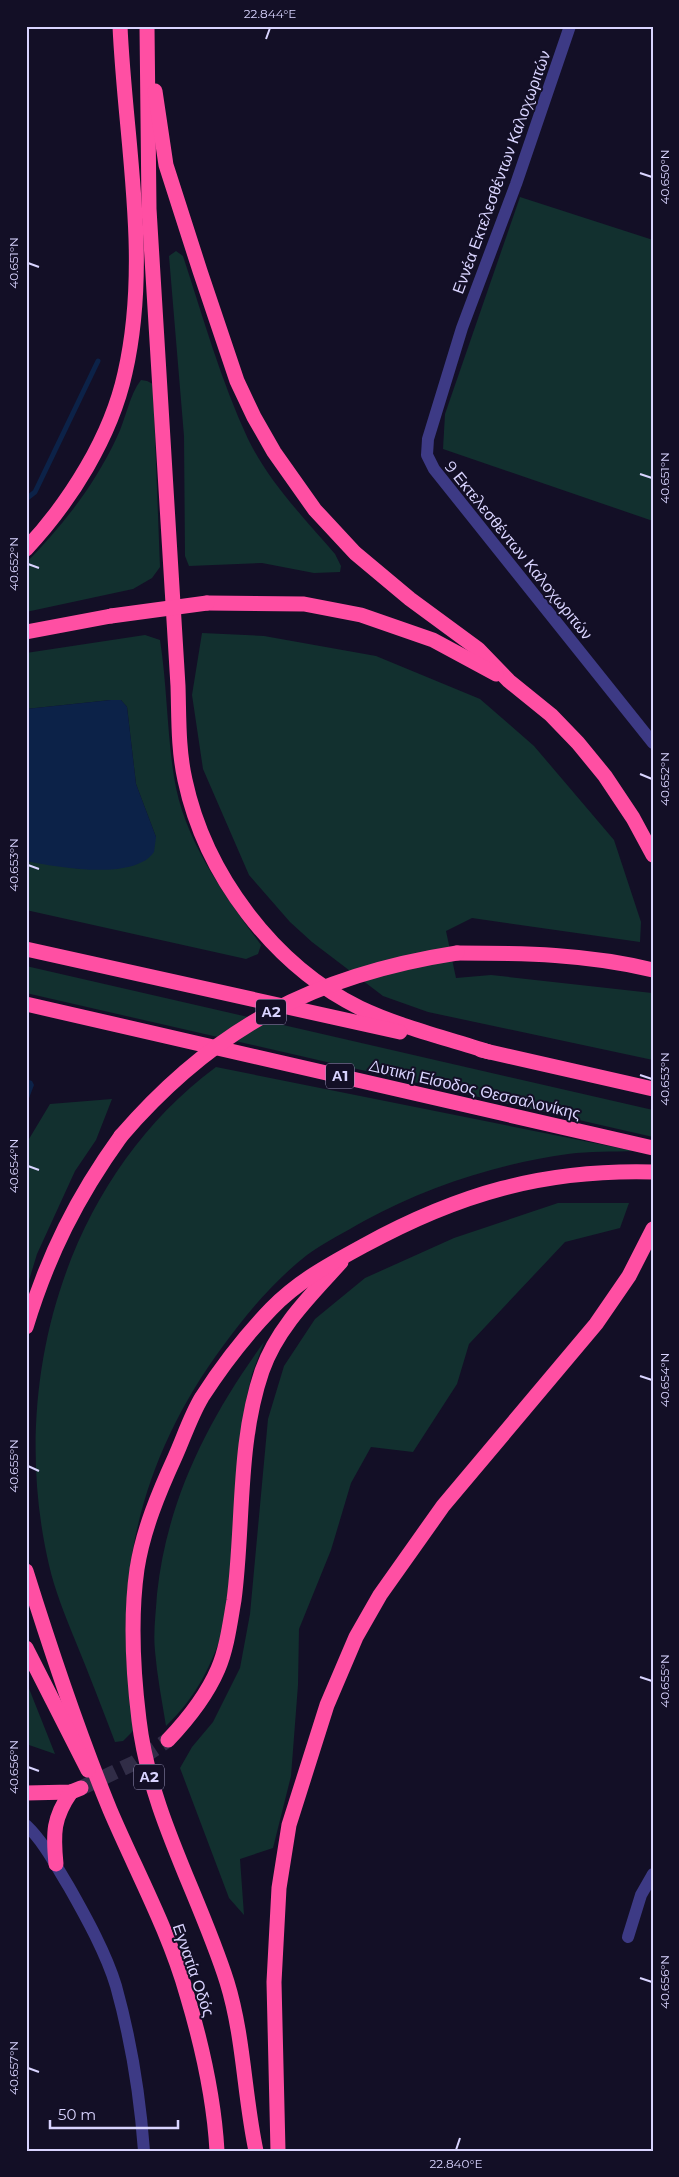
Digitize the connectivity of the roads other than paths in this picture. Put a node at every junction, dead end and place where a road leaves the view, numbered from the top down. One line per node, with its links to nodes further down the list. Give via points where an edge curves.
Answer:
1 (120, 26): 5 (highway, via 136,242 134,324 125,374 92,457 53,520)
2 (570, 26): 4 (street, Εννέα Εκτελεσθέντων Καλοχωριτών)
3 (147, 31): 7 (highway, via 166,165 237,381 254,417 315,510 354,553 478,648); 13 (highway, via 149,209 180,746 196,818 209,851 236,896 271,940 297,966 359,1007)
4 (462, 328): 8 (street, 9 Εκτελεσθέντων Καλοχωριτών, via 428,439 430,463)
5 (26, 549)
6 (26, 632): 7 (highway, bridge, via 207,603 304,604 361,615 433,640)
7 (509, 681): 9 (highway, via 551,715 578,743 605,776)
8 (653, 744)
9 (653, 855)
10 (26, 949): 13 (highway)
11 (653, 970): 19 (highway, Α2, bridge, via 567,956 457,953 365,972 320,988 267,1014 219,1042 176,1078 121,1136 74,1208 52,1252)
12 (26, 1004): 15 (highway, Δυτική Είσοδος Θεσσαλονίκης / Α1)
13 (489, 1052): 14 (highway)
14 (653, 1090)
15 (653, 1148)
16 (653, 1172): 18 (highway, Α2, via 610,1172 534,1180 489,1190 436,1208)
17 (653, 1229): 32 (highway, via 629,1276 596,1324 443,1506 380,1595 356,1637 326,1706 289,1825 279,1888 274,1982)
18 (350, 1253): 22 (highway, via 295,1313 276,1340 262,1370 249,1414 238,1570 230,1628 218,1668 206,1692 188,1720); 31 (highway, Α2, via 312,1273 272,1308 206,1392 155,1506 137,1570 134,1660 139,1721 149,1778 227,1983 237,2026)
19 (26, 1327)
20 (26, 1570): 24 (highway, via 56,1664)
21 (26, 1648): 24 (highway, via 74,1746)
22 (168, 1740)
23 (26, 1794): 26 (highway, via 76,1790 61,1807 55,1821)
24 (110, 1808): 30 (highway, Εγνατία Οδός, via 187,1994 211,2098)
25 (26, 1825): 26 (street)
26 (56, 1864): 29 (street, via 116,1985 141,2109)
27 (653, 1874): 28 (street, via 641,1895)
28 (628, 1937)
29 (144, 2151)
30 (217, 2151)
31 (256, 2151)
32 (278, 2151)

